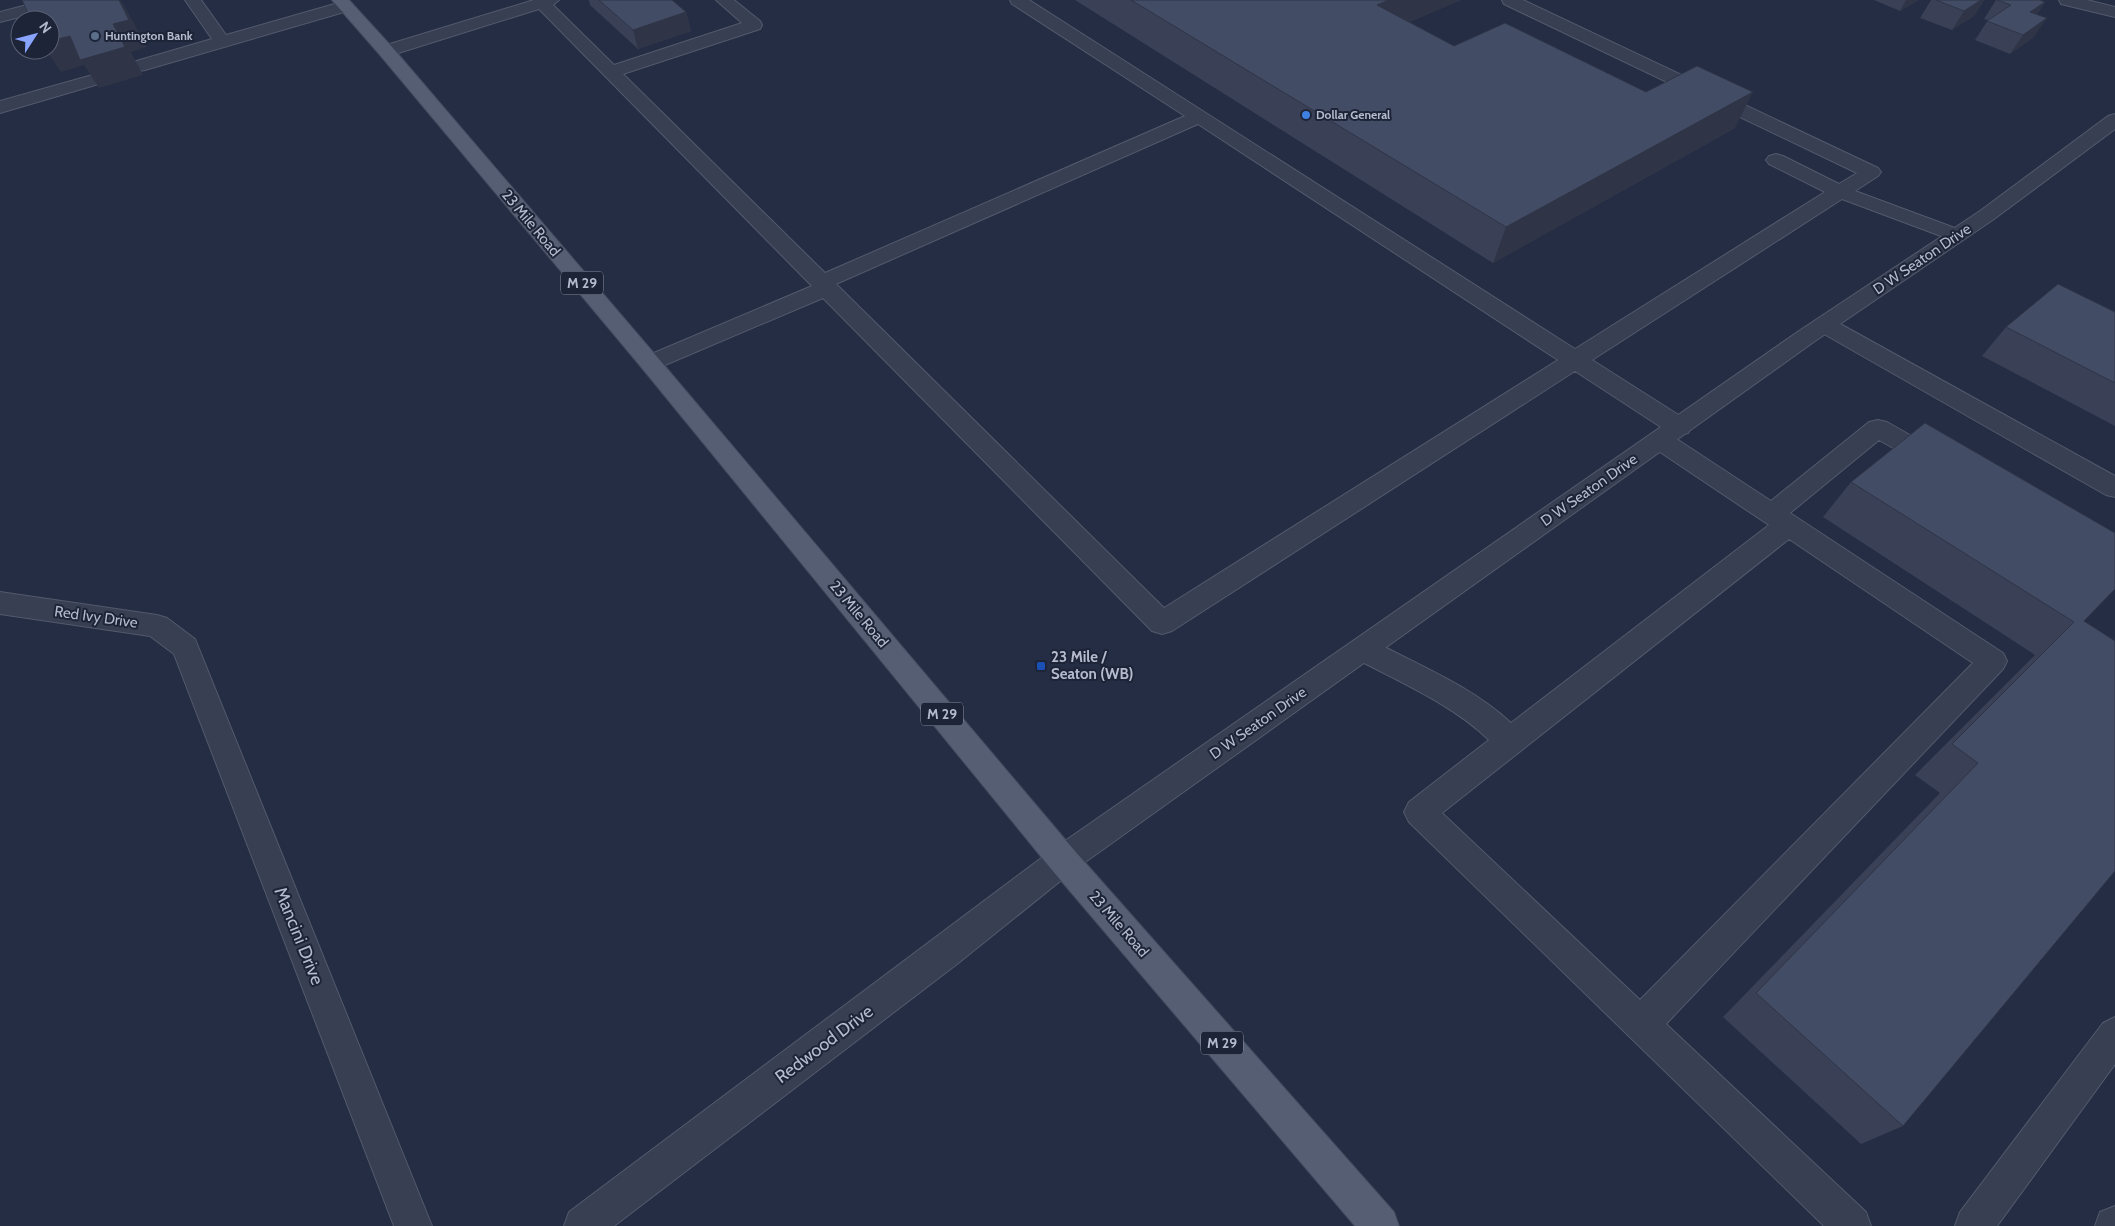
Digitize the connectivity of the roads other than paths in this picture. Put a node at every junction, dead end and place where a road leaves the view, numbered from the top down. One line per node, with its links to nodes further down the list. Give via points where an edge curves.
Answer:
1 (65, 0): 10 (street)
2 (193, 0): 11 (street)
3 (724, 0): 14 (street, via 754,25)
4 (1018, 0): 17 (street)
5 (1510, 0): 20 (street, via 1871,172)
6 (2066, 0): 9 (street)
7 (546, 1): 12 (street); 14 (street)
8 (343, 3): 11 (street); 12 (main road, 23 Mile Road / M 29)
9 (2115, 12)
10 (0, 17)
11 (222, 42): 13 (street)
12 (386, 51): 25 (main road, 23 Mile Road / M 29)
13 (139, 66)
14 (611, 72): 22 (street)
15 (96, 79): 16 (street)
16 (0, 107)
17 (1199, 116): 22 (street); 24 (street)
18 (2115, 120): 21 (street, D W Seaton Drive)
19 (1776, 160): 20 (street)
20 (1840, 192): 21 (street); 24 (street)
21 (1956, 236): 23 (street, D W Seaton Drive)
22 (824, 285): 24 (street, via 1162,623); 25 (street)
23 (1824, 325): 26 (street, D W Seaton Drive); 28 (street)
24 (1576, 360): 26 (street)
25 (650, 363): 34 (main road, 23 Mile Road / M 29)
26 (1670, 433): 29 (street); 32 (street, D W Seaton Drive)
27 (1954, 472): 29 (street, via 1878,428)
28 (2115, 488)
29 (1780, 519): 33 (street); 35 (street, via 1993,661)
30 (0, 602): 31 (street, Red Ivy Drive, via 157,626)
31 (185, 647): 37 (street, Mancini Drive)
32 (1363, 649): 33 (street, via 1457,699 1488,720); 34 (street, D W Seaton Drive)
33 (1511, 742): 35 (street, via 1420,812)
34 (1063, 860): 38 (street, Redwood Drive); 39 (main road, 23 Mile Road / M 29)
35 (1640, 1024): 40 (street)
36 (2115, 1035): 41 (street)
37 (413, 1226)
38 (583, 1226)
39 (1380, 1226)
40 (1852, 1226)
41 (1974, 1226)

